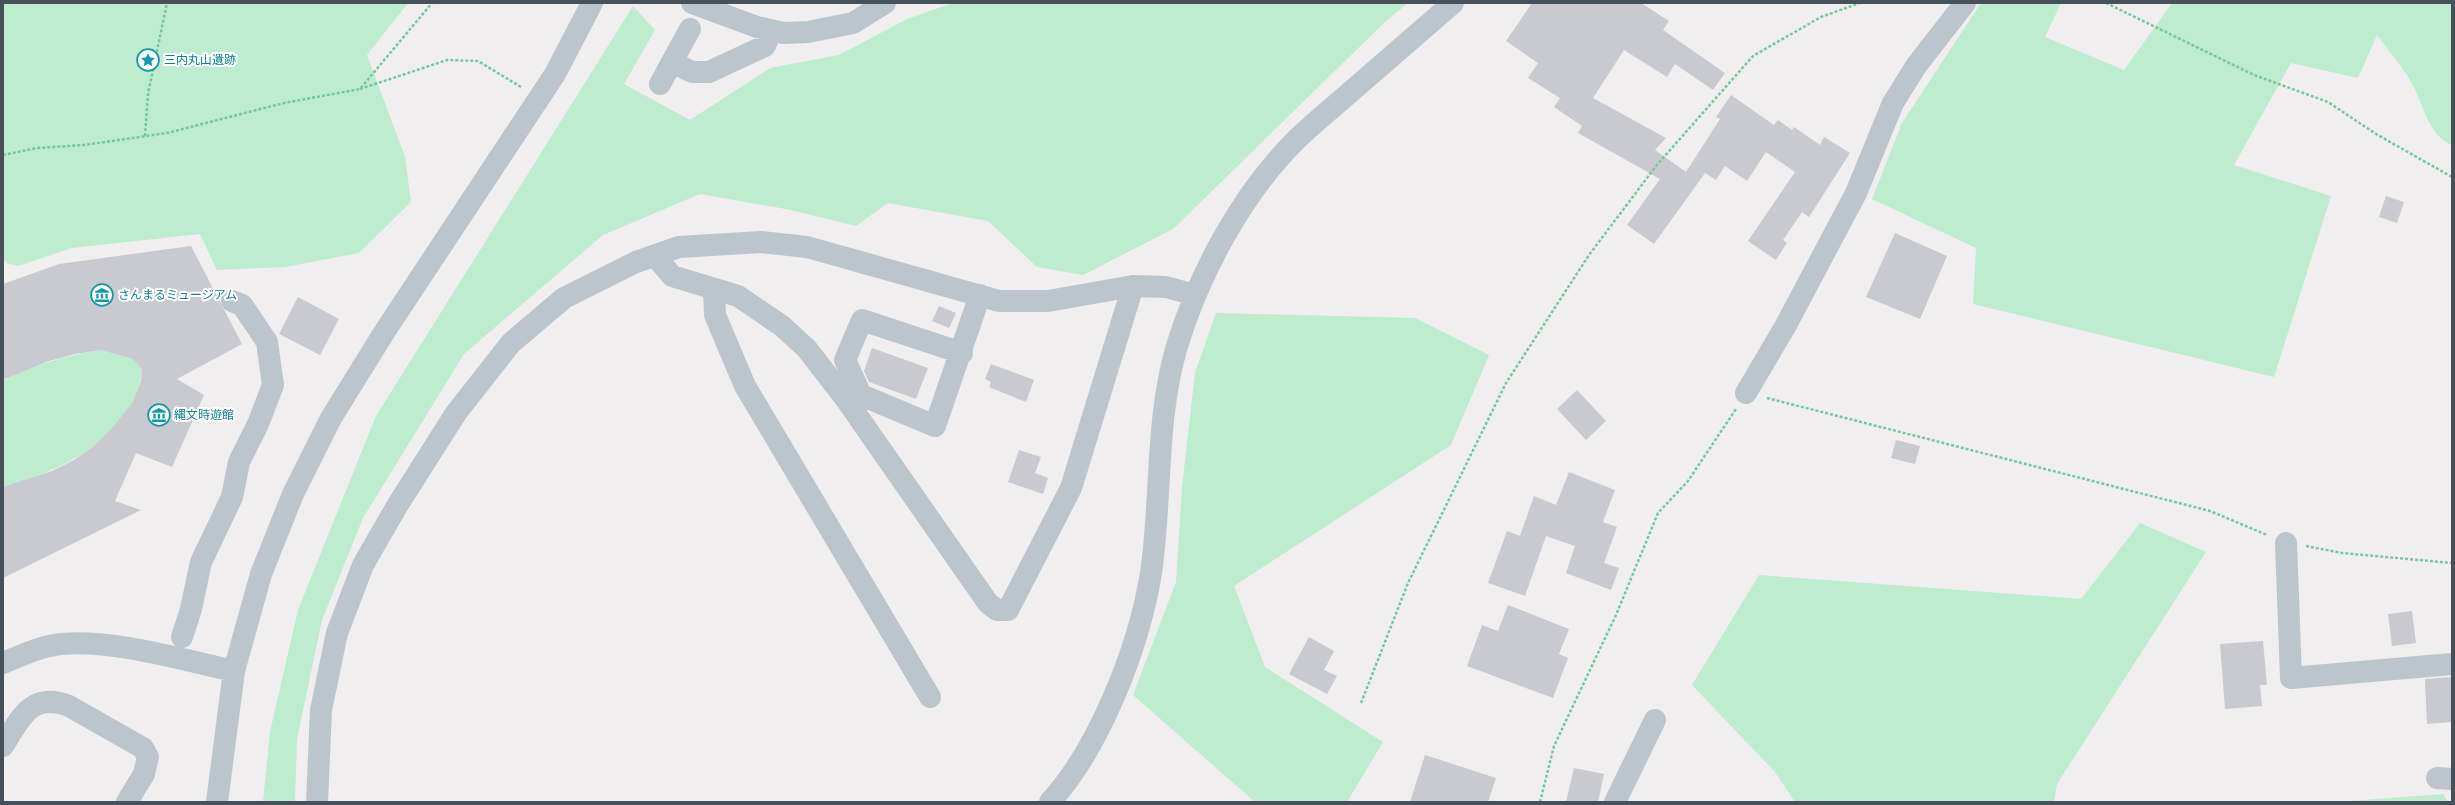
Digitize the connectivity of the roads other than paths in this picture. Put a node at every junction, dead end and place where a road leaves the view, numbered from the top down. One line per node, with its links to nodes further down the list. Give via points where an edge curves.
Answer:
1 (592, 3): 23 (street, via 555,74 385,331 331,418 293,494 262,574)
2 (692, 3): 6 (street)
3 (885, 3): 8 (street, via 853,23 808,32 783,33)
4 (1453, 3): 15 (street, via 1294,142 1253,192 1220,242)
5 (1965, 3): 18 (street, via 1916,66 1893,103 1856,192 1786,325)
6 (726, 9): 8 (street)
7 (690, 29): 9 (street)
8 (771, 30): 9 (street, via 765,46 708,72 692,72)
9 (672, 62): 10 (street)
10 (660, 84)
11 (655, 256): 13 (street, via 672,276); 14 (street, via 679,247 761,242 807,247); 29 (street, via 636,262 564,298 511,342 456,413 397,506 363,565 337,632 321,710)
12 (1133, 286): 13 (street, via 1071,488 1008,610 997,610 988,603 845,398 807,349 782,326 738,296); 14 (street, via 1048,301 999,301); 15 (street, via 1166,287)
13 (714, 289): 24 (street, via 715,315 745,386)
14 (980, 295): 17 (street)
15 (1195, 295): 30 (street, via 1176,348 1165,407 1151,573 1140,620 1124,670 1101,724 1062,789)
16 (232, 301): 20 (street, via 242,305 267,342 273,385 258,424 239,462 232,497 202,562)
17 (962, 353): 17 (street, via 935,426 861,395 845,360 862,320)
18 (1746, 392)
19 (2286, 543): 22 (street, via 2291,678)
20 (182, 637)
21 (3, 663): 23 (street, via 30,651 61,644 98,644)
22 (2452, 664)
23 (234, 671): 28 (street)
24 (930, 697)
25 (1655, 720): 31 (street)
26 (3, 746): 27 (street, via 22,716 32,706 45,701 57,701 69,706 143,748 148,757 144,774)
27 (127, 802)
28 (217, 802)
29 (317, 802)
30 (1050, 802)
31 (1615, 802)

